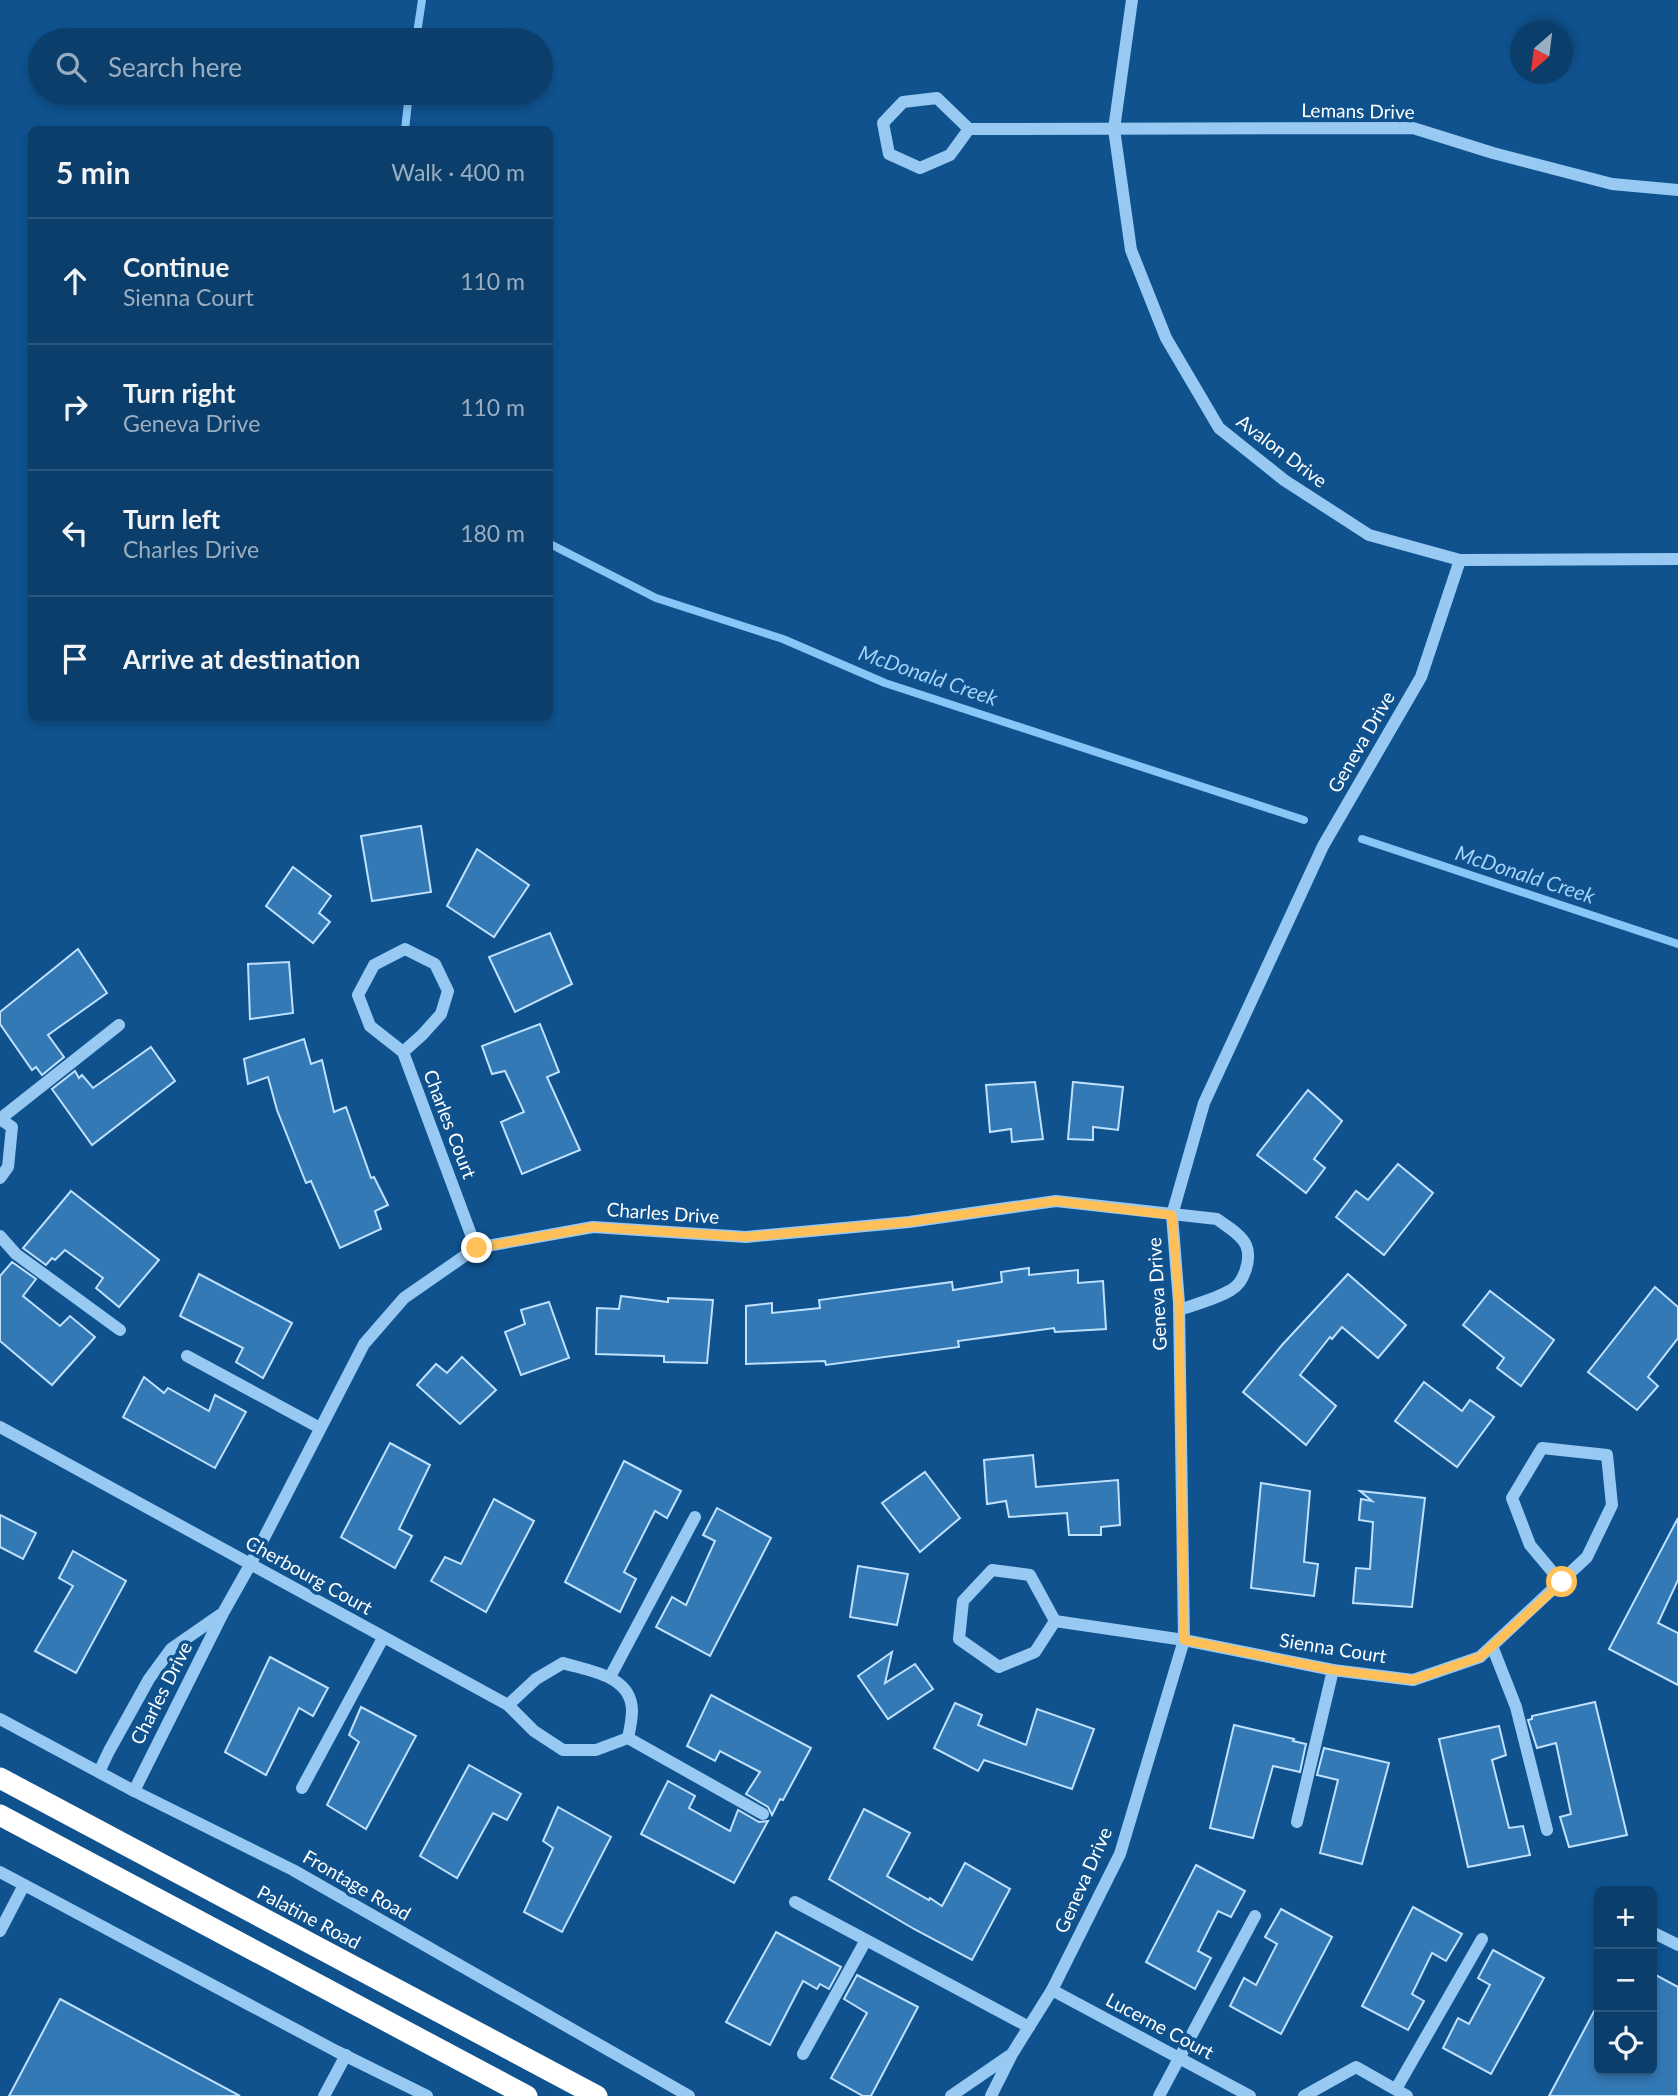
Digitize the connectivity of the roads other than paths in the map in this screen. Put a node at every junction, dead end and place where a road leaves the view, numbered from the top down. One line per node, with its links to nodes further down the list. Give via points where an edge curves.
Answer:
1 (1132, 0): 3 (street, Avalon Drive)
2 (968, 129): 2 (street, via 950,155 920,168 889,154 883,123 903,102 937,98); 3 (street, Lemans Drive)
3 (1114, 129): 4 (street, Lemans Drive, via 1413,128 1612,184); 6 (street, Avalon Drive, via 1131,250 1166,338 1219,428 1284,480 1369,535)
4 (1678, 190)
5 (1678, 559): 6 (street, Avalon Drive)
6 (1460, 560): 11 (street, Geneva Drive, via 1420,677 1323,846 1205,1103)
7 (119, 1025): 9 (street)
8 (403, 1052): 8 (street, Charles Court, via 370,1026 358,995 373,965 405,949 435,964 448,991 441,1014); 13 (street, Charles Court)
9 (0, 1119): 10 (street, via 12,1128 8,1167)
10 (0, 1178)
11 (1172, 1215): 13 (street, Charles Drive, via 1056,1201 909,1222 746,1237 593,1227); 14 (street, Geneva Drive); 14 (street, Charles Drive, via 1217,1219 1246,1245 1247,1262 1234,1290)
12 (0, 1236): 15 (street, via 16,1254)
13 (477, 1248): 18 (street, Charles Drive, via 396,1307 364,1344)
14 (1179, 1310): 25 (street, Geneva Drive)
15 (120, 1330)
16 (187, 1356): 18 (street)
17 (0, 1427): 20 (street, Cherbourg Court)
18 (320, 1428): 20 (street, Charles Drive)
19 (695, 1517): 28 (street)
20 (250, 1565): 22 (street, Charles Drive); 24 (street, Cherbourg Court)
21 (1562, 1582): 21 (street, Sienna Court, via 1587,1557 1612,1505 1607,1455 1542,1448 1512,1498 1531,1545); 26 (street, Sienna Court)
22 (223, 1613): 32 (street, Charles Drive, via 171,1649 149,1679); 35 (street, Charles Drive)
23 (1055, 1621): 23 (street, via 1030,1575 992,1570 962,1601 959,1639 999,1667 1035,1652); 25 (street, Sienna Court)
24 (383, 1638): 29 (street, Cherbourg Court); 34 (street)
25 (1184, 1640): 27 (street, Sienna Court); 49 (street, Geneva Drive, via 1119,1854)
26 (1492, 1646): 27 (street, Sienna Court, via 1480,1657 1413,1680); 39 (street, via 1516,1707)
27 (1333, 1670): 38 (street)
28 (610, 1677): 29 (street, via 562,1663); 31 (street, via 623,1686 632,1707)
29 (508, 1705): 31 (street, Cherbourg Court, via 534,1731 563,1750 596,1750)
30 (0, 1719): 32 (street, Frontage Road)
31 (628, 1738): 36 (street)
32 (99, 1772): 35 (street, Frontage Road)
33 (0, 1778): 59 (highway, Palatine Road)
34 (302, 1788)
35 (134, 1791): 60 (street, Frontage Road, via 293,1870)
36 (763, 1814)
37 (0, 1815): 58 (highway)
38 (1297, 1822)
39 (1547, 1830)
40 (0, 1872): 41 (street)
41 (24, 1885): 44 (street); 53 (street)
42 (795, 1902): 47 (street)
43 (1255, 1916): 54 (street)
44 (0, 1931)
45 (1657, 1934): 48 (street)
46 (1482, 1939): 55 (street)
47 (866, 1940): 50 (street); 51 (street)
48 (1678, 1945)
49 (1052, 1990): 50 (street, Geneva Drive); 54 (street, Lucerne Court)
50 (1029, 2027): 52 (street, Geneva Drive)
51 (803, 2054)
52 (1012, 2054): 61 (street, Geneva Drive); 62 (street, Geneva Drive)
53 (346, 2055): 56 (street); 57 (street)
54 (1179, 2058): 63 (street); 64 (street, Lucerne Court)
55 (1402, 2093): 65 (street, via 1356,2067)
56 (324, 2096)
57 (427, 2096)
58 (527, 2096)
59 (597, 2096)
60 (689, 2096)
61 (951, 2096)
62 (991, 2096)
63 (1159, 2096)
64 (1250, 2096)
65 (1304, 2096)

